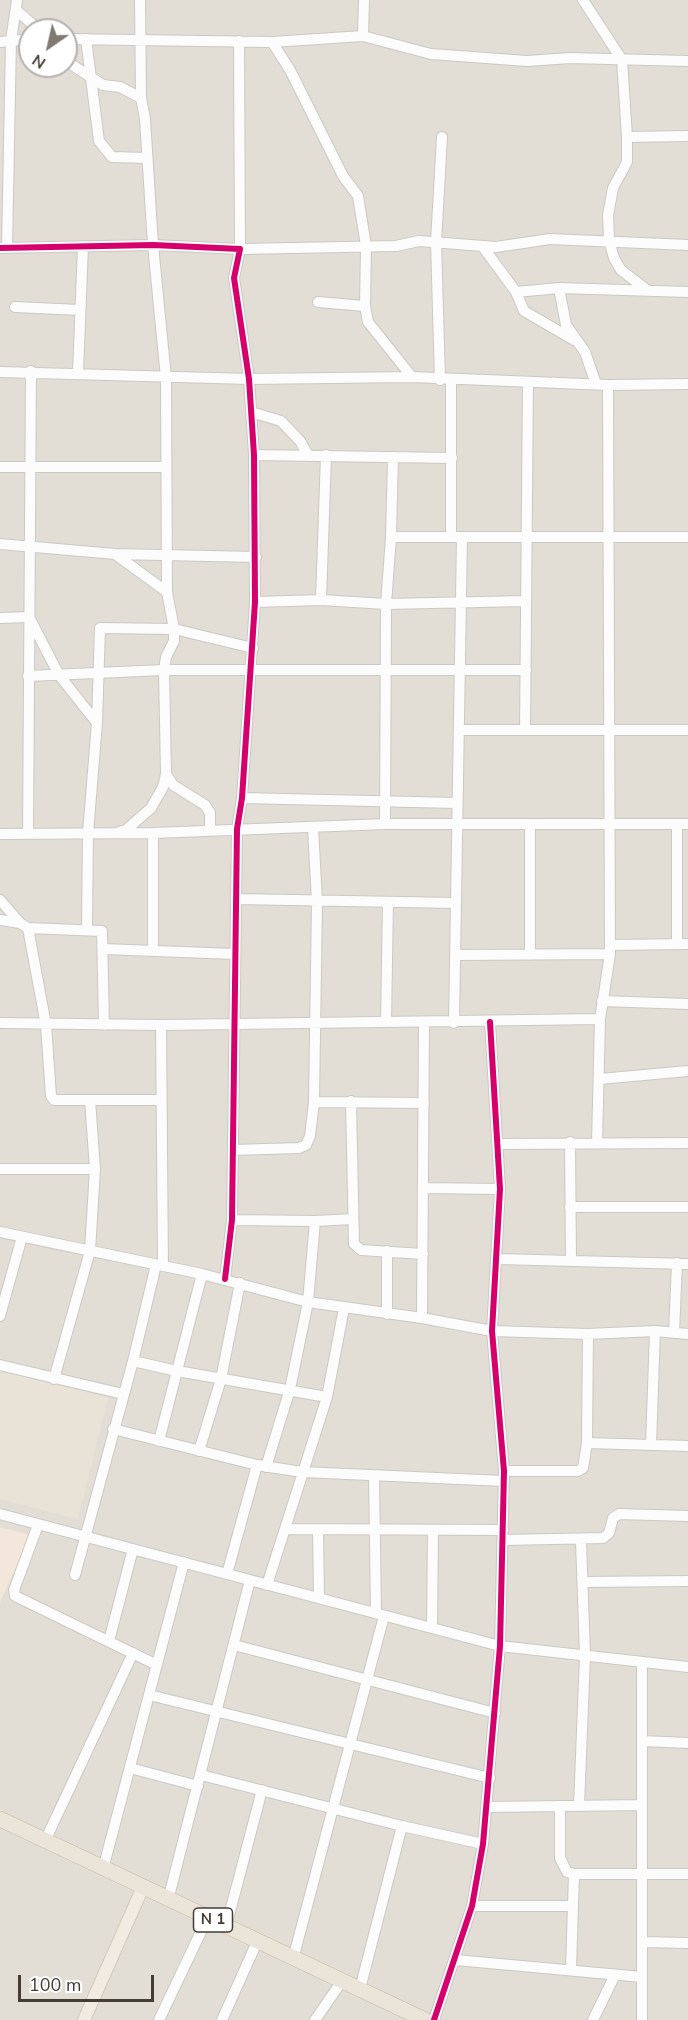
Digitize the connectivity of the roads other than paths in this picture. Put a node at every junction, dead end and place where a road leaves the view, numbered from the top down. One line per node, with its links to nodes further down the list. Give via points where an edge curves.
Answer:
1 (140, 0): 7 (street)
2 (364, 0): 6 (street)
3 (586, 2): 15 (street)
4 (17, 5): 5 (street); 10 (street)
5 (28, 18)
6 (363, 36): 14 (street); 15 (street, via 431,54 527,61)
7 (140, 38): 9 (street); 12 (street); 19 (street)
8 (78, 39): 9 (street)
9 (86, 39): 18 (street)
10 (12, 40): 11 (street); 13 (street); 30 (street)
11 (18, 40)
12 (239, 41): 14 (street); 32 (street)
13 (0, 42)
14 (272, 42): 29 (street, via 343,176 358,196)
15 (622, 60): 16 (street); 20 (street)
16 (688, 61)
17 (78, 69): 18 (street)
18 (91, 78): 19 (street); 23 (street, via 99,141 105,150 122,159)
19 (141, 98): 23 (street)
20 (627, 136): 21 (street); 24 (street, via 627,162 614,188 608,215)
21 (688, 136)
22 (442, 137): 25 (street)
23 (147, 158): 26 (street)
24 (609, 240): 27 (street); 31 (street, via 550,239); 34 (street, via 621,270)
25 (436, 242): 29 (street); 31 (street); 48 (street)
26 (153, 245): 28 (street); 32 (street); 46 (street)
27 (688, 245)
28 (83, 246): 30 (street); 40 (street)
29 (366, 246): 32 (street); 38 (street)
30 (4, 248)
31 (483, 248): 35 (street)
32 (240, 249): 47 (street, via 235,294)
33 (559, 288): 34 (street); 35 (street); 41 (street, via 566,325)
34 (647, 290): 36 (street)
35 (516, 292): 41 (street, via 524,311)
36 (688, 292)
37 (318, 302): 38 (street)
38 (365, 306): 45 (street, via 368,322)
39 (15, 307): 40 (street)
40 (80, 310): 44 (street)
41 (574, 340): 51 (street)
42 (31, 371): 43 (street); 44 (street); 58 (street)
43 (0, 372)
44 (78, 373): 46 (street)
45 (412, 377): 47 (street); 48 (street)
46 (166, 378): 47 (street); 60 (street)
47 (249, 379): 52 (street)
48 (445, 380): 49 (street); 57 (street)
49 (528, 382): 51 (street); 64 (street)
50 (688, 384): 51 (street)
51 (602, 385): 65 (street)
52 (251, 412): 53 (street); 54 (street, via 280,421)
53 (254, 455): 54 (street); 71 (street)
54 (308, 455): 55 (street)
55 (326, 456): 56 (street); 73 (street)
56 (393, 457): 57 (street); 61 (street)
57 (452, 458): 62 (street)
58 (30, 466): 59 (street); 60 (street); 68 (street)
59 (0, 467)
60 (165, 467): 70 (street)
61 (392, 537): 62 (street); 77 (street)
62 (451, 537): 63 (street)
63 (462, 537): 64 (street); 74 (street)
64 (527, 537): 65 (street); 75 (street)
65 (610, 537): 66 (street); 92 (street)
66 (688, 537)
67 (0, 544): 68 (street)
68 (29, 546): 69 (street); 78 (street)
69 (115, 554): 70 (street); 72 (street)
70 (167, 554): 71 (street); 72 (street)
71 (255, 557): 76 (street)
72 (167, 592): 80 (street)
73 (321, 600): 76 (street); 77 (street)
74 (461, 601): 75 (street); 77 (street); 86 (street)
75 (526, 601): 85 (street)
76 (255, 602): 81 (street)
77 (386, 604): 82 (street)
78 (29, 617): 79 (street); 88 (street); 89 (street)
79 (0, 618)
80 (174, 629): 81 (street); 83 (street); 87 (street, via 100,628)
81 (253, 648): 84 (street)
82 (387, 669): 84 (street); 86 (street); 97 (street)
83 (164, 670): 84 (street); 87 (street); 95 (street)
84 (252, 670): 96 (street)
85 (526, 670): 86 (street); 91 (street)
86 (460, 671): 93 (street)
87 (100, 674): 88 (street); 90 (street)
88 (58, 675): 89 (street); 90 (street)
89 (28, 676): 113 (street)
90 (97, 723): 108 (street)
91 (525, 729): 92 (street); 93 (street)
92 (610, 729): 94 (street); 99 (street)
93 (459, 730): 98 (street)
94 (688, 730)
95 (166, 774): 107 (street, via 172,785 205,805 210,813); 109 (street, via 150,808 126,830)
96 (242, 798): 97 (street); 106 (street)
97 (387, 801): 98 (street); 100 (street)
98 (457, 802): 103 (street)
99 (610, 823): 101 (street); 102 (street); 124 (street)
100 (385, 824): 103 (street); 104 (street)
101 (530, 824): 103 (street); 127 (street)
102 (682, 824): 122 (street)
103 (457, 825): 118 (street)
104 (314, 827): 106 (street); 116 (street)
105 (0, 828): 112 (street)
106 (237, 829): 107 (street); 115 (street)
107 (210, 830): 110 (street)
108 (88, 833): 109 (street); 113 (street); 121 (street)
109 (116, 833): 110 (street)
110 (153, 833): 125 (street)
111 (0, 834): 112 (street)
112 (13, 834): 113 (street)
113 (28, 834)
114 (0, 900): 120 (street)
115 (237, 900): 116 (street); 126 (street)
116 (317, 902): 117 (street); 135 (street)
117 (388, 902): 118 (street); 132 (street)
118 (456, 903): 128 (street)
119 (0, 920): 120 (street)
120 (24, 925): 121 (street); 139 (street)
121 (87, 929): 123 (street, via 102,931)
122 (683, 944): 124 (street)
123 (104, 948): 125 (street); 140 (street)
124 (610, 949): 127 (street); 129 (street)
125 (153, 950): 126 (street)
126 (235, 954): 137 (street)
127 (530, 954): 128 (street)
128 (455, 955): 136 (street)
129 (602, 1001): 130 (street); 131 (street)
130 (688, 1004)
131 (600, 1019): 133 (street); 143 (street)
132 (386, 1022): 135 (street); 138 (street)
133 (490, 1022): 136 (street); 152 (street)
134 (0, 1023): 139 (street)
135 (315, 1023): 137 (street); 147 (street)
136 (454, 1023): 138 (street)
137 (234, 1024): 141 (street); 153 (street)
138 (424, 1024): 148 (street)
139 (46, 1025): 140 (street); 144 (street, via 51,1096 54,1100)
140 (104, 1025): 141 (street)
141 (161, 1025): 145 (street)
142 (688, 1071): 143 (street)
143 (600, 1079): 150 (street)
144 (90, 1100): 145 (street); 155 (street)
145 (160, 1100): 171 (street)
146 (351, 1101): 147 (street); 148 (street); 160 (street)
147 (314, 1102): 153 (street, via 306,1145)
148 (424, 1103): 156 (street)
149 (570, 1142): 150 (street); 152 (street); 158 (street)
150 (597, 1143): 151 (street)
151 (688, 1143)
152 (498, 1144): 157 (street)
153 (232, 1150): 161 (street)
154 (0, 1169): 155 (street)
155 (95, 1169): 165 (street)
156 (423, 1188): 157 (street); 167 (street)
157 (500, 1189): 168 (street)
158 (570, 1207): 159 (street); 169 (street)
159 (688, 1207)
160 (353, 1219): 162 (street); 166 (street, via 356,1248)
161 (232, 1220): 162 (street); 173 (street)
162 (315, 1221): 175 (street)
163 (0, 1232): 164 (street)
164 (22, 1237): 165 (street); 178 (street)
165 (90, 1251): 171 (street); 188 (street)
166 (387, 1251): 167 (street); 177 (street)
167 (423, 1254): 179 (street)
168 (498, 1258): 169 (street); 180 (street)
169 (571, 1260): 170 (street)
170 (682, 1264): 182 (street)
171 (159, 1265): 172 (street); 185 (street)
172 (202, 1274): 173 (street); 187 (street)
173 (225, 1279): 174 (street)
174 (240, 1282): 175 (street); 189 (street)
175 (308, 1302): 176 (street); 190 (street)
176 (344, 1308): 177 (street); 192 (street)
177 (387, 1314): 179 (street)
178 (0, 1316)
179 (422, 1318): 180 (street)
180 (492, 1331): 183 (street); 202 (street)
181 (655, 1331): 182 (street); 183 (street); 196 (street)
182 (674, 1333): 184 (street)
183 (588, 1334): 195 (street)
184 (688, 1334)
185 (133, 1361): 187 (street); 191 (street)
186 (0, 1365): 188 (street)
187 (177, 1371): 189 (street); 194 (street)
188 (54, 1379): 191 (street)
189 (221, 1379): 190 (street); 198 (street)
190 (290, 1389): 192 (street); 199 (street)
191 (123, 1394): 193 (street)
192 (327, 1397): 200 (street)
193 (113, 1429): 194 (street); 211 (street)
194 (159, 1441): 198 (street)
195 (587, 1443): 196 (street); 202 (street, via 586,1462 578,1471)
196 (651, 1445): 197 (street)
197 (688, 1446)
198 (199, 1451): 199 (street)
199 (261, 1466): 200 (street); 215 (street)
200 (302, 1472): 201 (street); 206 (street)
201 (374, 1476): 202 (street); 208 (street)
202 (504, 1476): 210 (street)
203 (0, 1514): 205 (street)
204 (688, 1516): 212 (street, via 619,1514 612,1518 607,1536)
205 (38, 1525): 211 (street); 224 (street, via 15,1596)
206 (285, 1529): 207 (street); 220 (street)
207 (318, 1530): 208 (street); 221 (street)
208 (375, 1530): 209 (street); 222 (street)
209 (433, 1530): 210 (street); 223 (street)
210 (504, 1535): 212 (street); 226 (street)
211 (85, 1538): 213 (street); 216 (street)
212 (581, 1540): 219 (street)
213 (134, 1549): 214 (street); 224 (street)
214 (184, 1563): 215 (street); 230 (street)
215 (227, 1574): 217 (street)
216 (75, 1575)
217 (250, 1580): 220 (street); 225 (street)
218 (688, 1581): 219 (street)
219 (583, 1582): 228 (street)
220 (267, 1585): 221 (street)
221 (319, 1598): 222 (street)
222 (380, 1614): 223 (street); 232 (street)
223 (432, 1628): 226 (street)
224 (109, 1641): 227 (street)
225 (234, 1645): 232 (street); 234 (street)
226 (500, 1646): 228 (street); 235 (street)
227 (133, 1653): 230 (street); 250 (street)
228 (585, 1656): 229 (street); 245 (street)
229 (642, 1664): 231 (street); 236 (street)
230 (157, 1665): 233 (street)
231 (688, 1667)
232 (367, 1680): 235 (street); 238 (street)
233 (149, 1695): 234 (street); 239 (street)
234 (217, 1712): 238 (street); 241 (street)
235 (495, 1713): 240 (street)
236 (642, 1741): 237 (street); 243 (street)
237 (688, 1743)
238 (352, 1745): 240 (street); 246 (street)
239 (130, 1768): 241 (street); 252 (street)
240 (490, 1778): 247 (street)
241 (199, 1780): 242 (street); 257 (street)
242 (261, 1790): 246 (street); 261 (street)
243 (642, 1805): 245 (street); 253 (street)
244 (560, 1806): 245 (street); 247 (street); 254 (street, via 560,1858 562,1866)
245 (579, 1806)
246 (334, 1808): 249 (street); 265 (street)
247 (487, 1808): 251 (street)
248 (0, 1819): 250 (highway, N 1)
249 (402, 1826): 251 (street); 271 (street)
250 (45, 1841): 252 (highway, N 1)
251 (483, 1844): 258 (street)
252 (103, 1869): 256 (highway, N 1)
253 (642, 1873): 254 (street); 255 (street); 263 (street)
254 (574, 1874): 259 (street)
255 (688, 1874)
256 (143, 1887): 257 (highway, N 1); 273 (main road)
257 (168, 1900): 260 (highway, N 1)
258 (472, 1906): 259 (street); 266 (street)
259 (573, 1906): 267 (street)
260 (208, 1917): 261 (highway, N 1); 274 (street)
261 (226, 1927): 262 (highway, N 1)
262 (257, 1942): 265 (highway, N 1); 275 (street)
263 (643, 1942): 264 (street); 269 (street)
264 (688, 1942)
265 (293, 1959): 270 (highway, N 1)
266 (456, 1960): 267 (street); 278 (street)
267 (571, 1970): 268 (street)
268 (615, 1975): 269 (street); 279 (street)
269 (642, 1977): 280 (street)
270 (342, 1981): 271 (highway, N 1); 276 (street)
271 (360, 1989): 272 (highway, N 1)
272 (402, 2015): 277 (highway, N 1)
273 (84, 2020)
274 (159, 2020)
275 (222, 2020)
276 (315, 2020)
277 (425, 2020)
278 (434, 2020)
279 (593, 2020)
280 (642, 2020)

